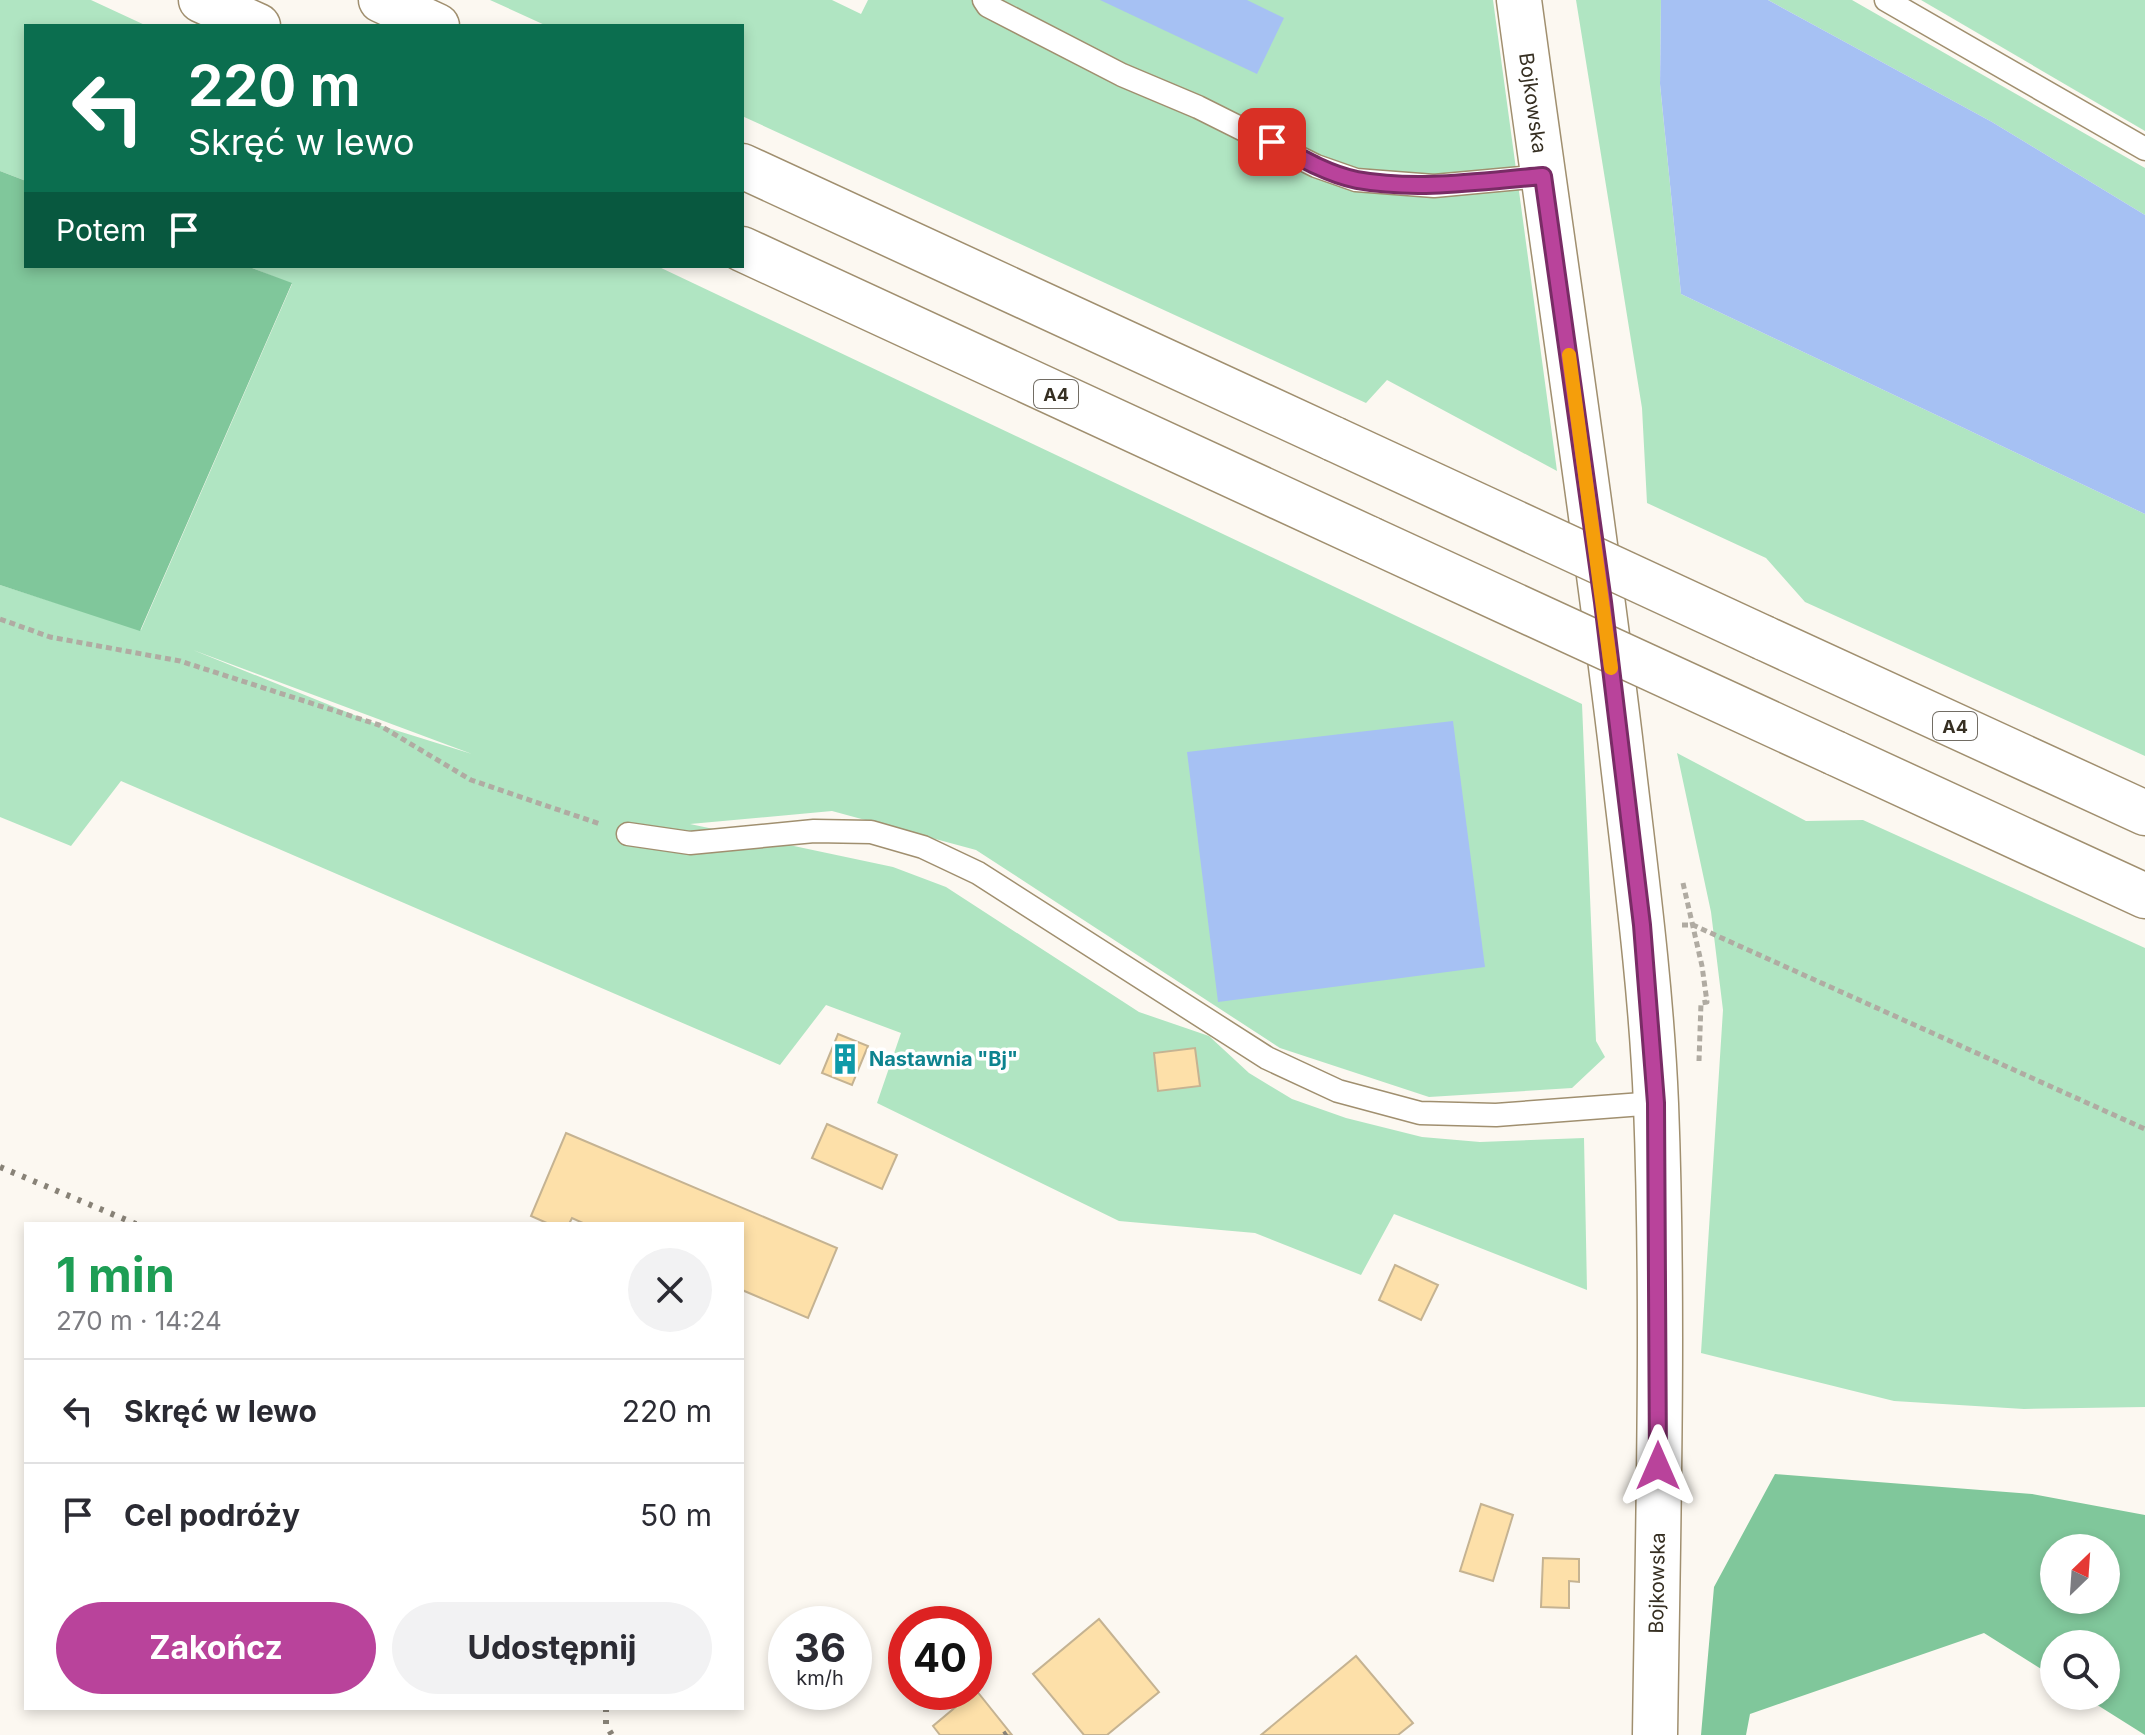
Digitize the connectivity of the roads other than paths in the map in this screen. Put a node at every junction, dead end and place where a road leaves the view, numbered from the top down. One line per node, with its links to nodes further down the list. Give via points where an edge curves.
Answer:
1 (201, 0): 6 (main road)
2 (381, 0): 7 (main road)
3 (984, 0): 10 (lane, via 1122,75 1356,180 1434,186)
4 (1519, 0): 10 (main road, Bojkowska)
5 (1886, 0): 8 (lane)
6 (254, 24)
7 (433, 24)
8 (2145, 149)
9 (744, 167): 12 (main road, A4, bridge)
10 (1543, 176): 15 (main road, Bojkowska, via 1603,602 1642,925)
11 (744, 250): 14 (main road, A4, bridge)
12 (2145, 813)
13 (628, 834): 15 (lane, via 690,843 814,831 871,832 923,847 978,873 1267,1058 1338,1091 1420,1113 1496,1115)
14 (2145, 896)
15 (1656, 1103): 16 (main road, Bojkowska)
16 (1655, 1735)

